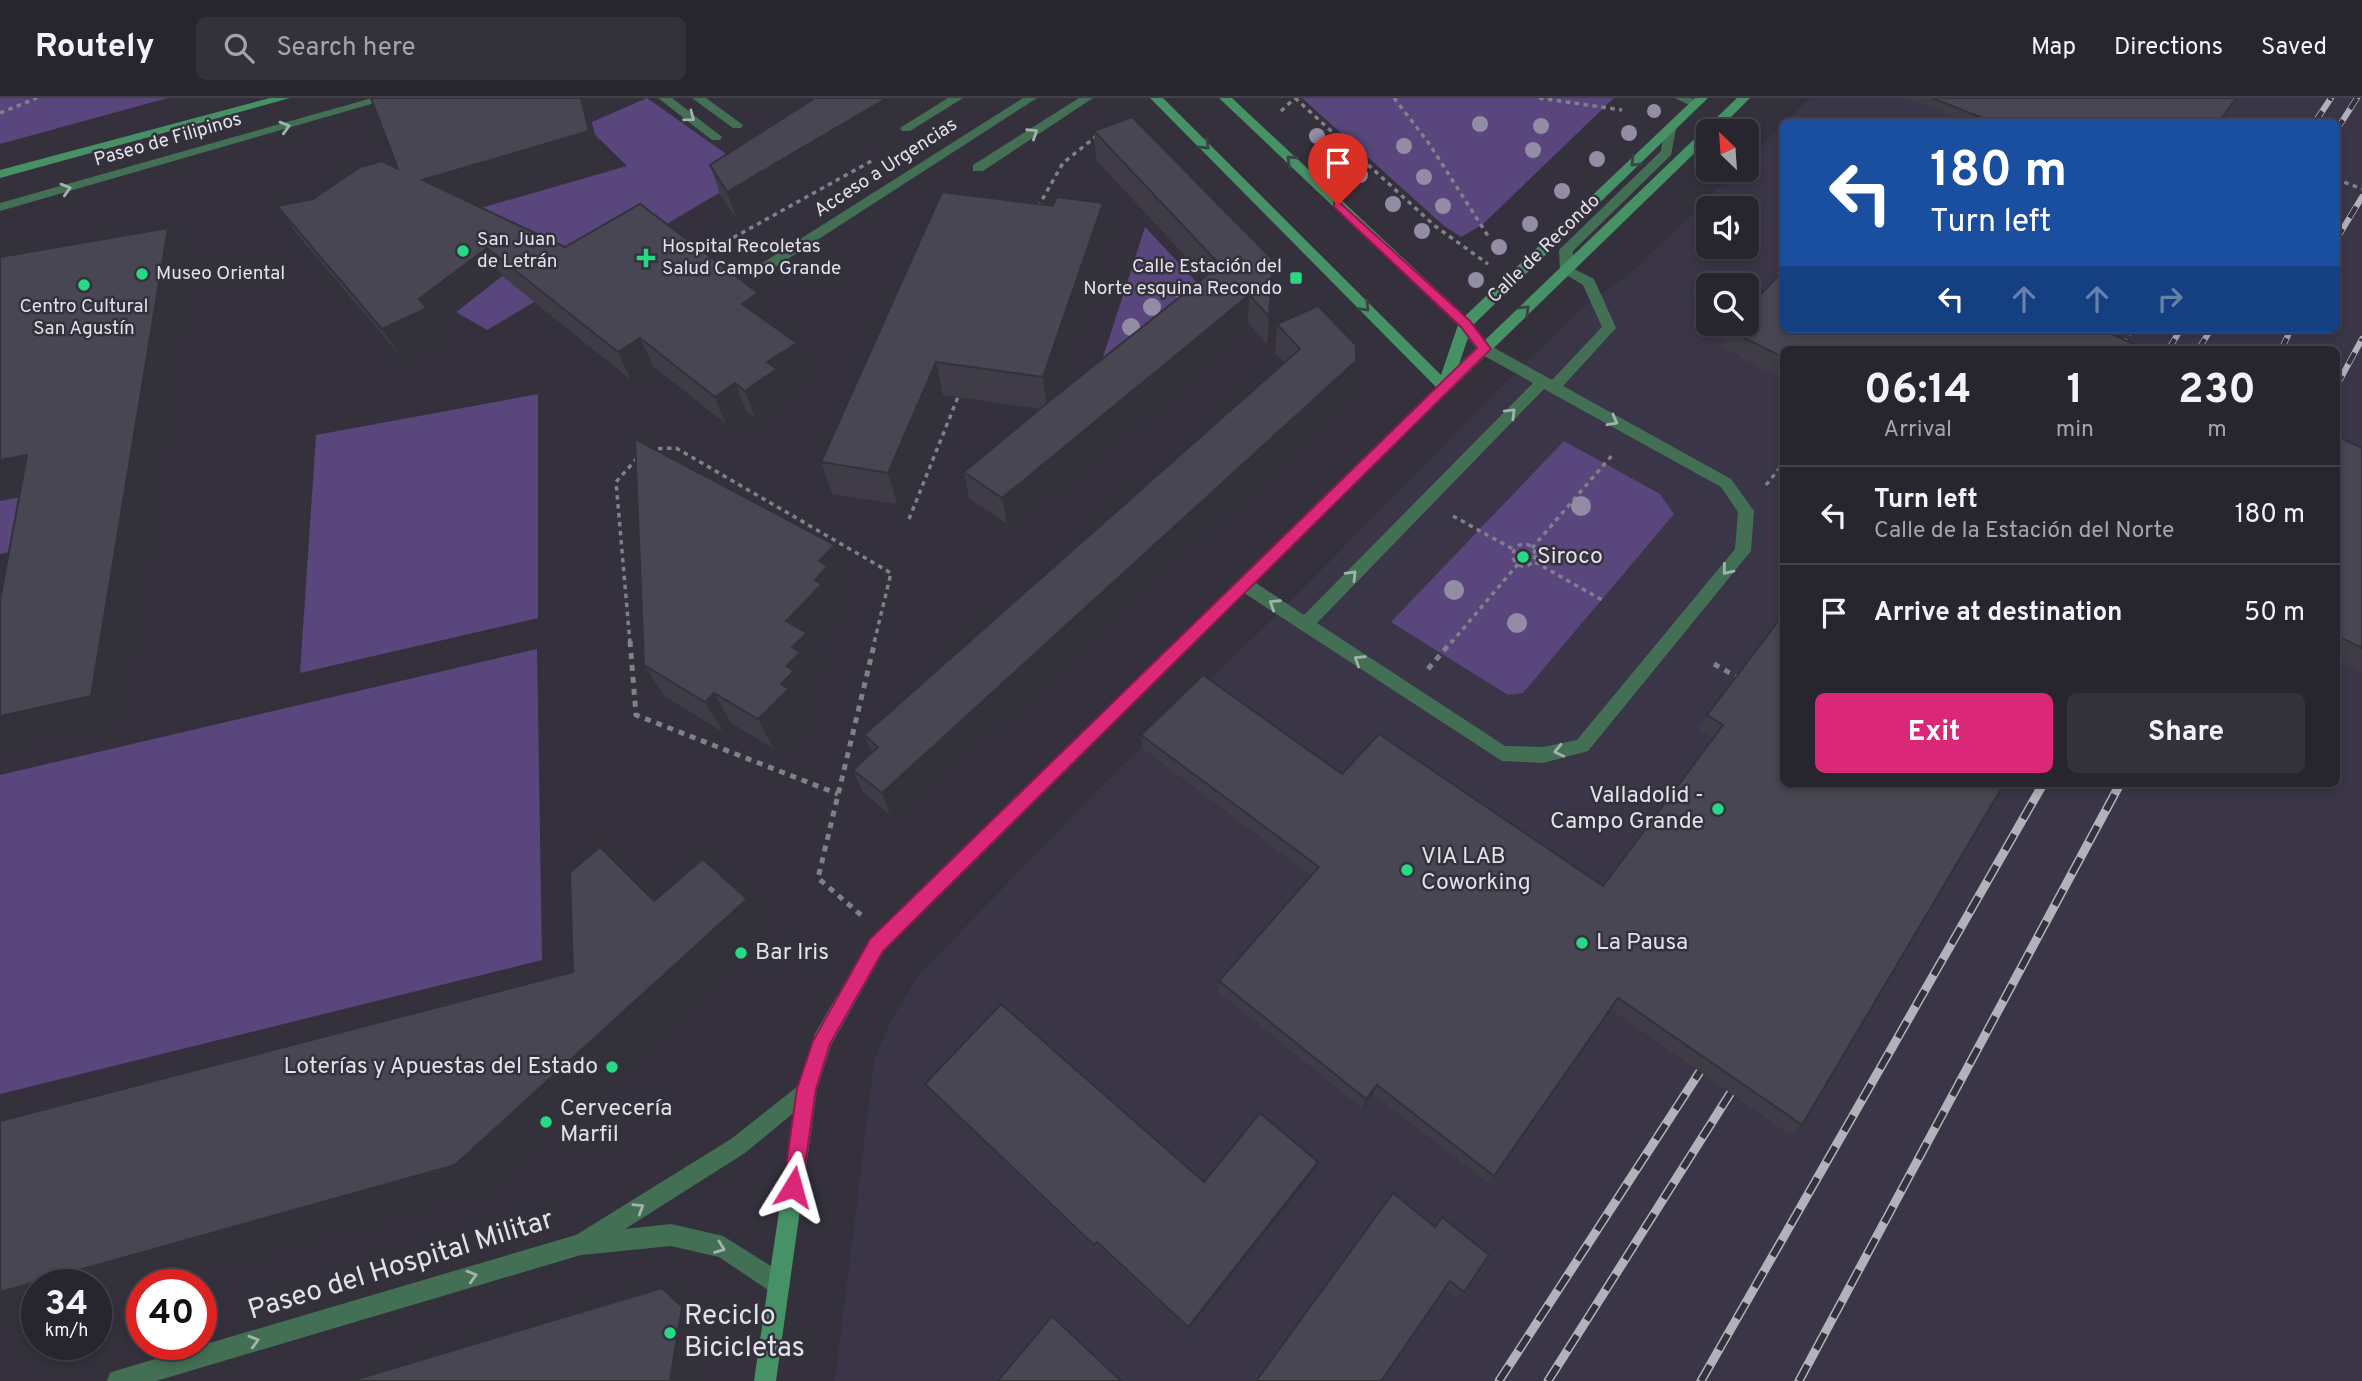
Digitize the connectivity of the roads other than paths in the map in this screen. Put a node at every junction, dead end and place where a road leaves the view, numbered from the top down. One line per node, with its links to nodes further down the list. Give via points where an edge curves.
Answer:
1 (285, 98): 20 (street, Paseo de Filipinos)
2 (386, 98): 21 (street, Paseo de Filipinos, one-way to 2)
3 (664, 98): 17 (street, one-way to 17)
4 (698, 98): 14 (street)
5 (957, 98): 15 (street)
6 (1031, 98): 22 (street, Acceso a Urgencias)
7 (1087, 98): 19 (street, one-way to 7)
8 (1156, 98): 27 (street, one-way to 27)
9 (1225, 98): 24 (street, one-way to 9)
10 (1681, 98): 12 (street)
11 (1744, 98): 13 (street, Calle de Recondo)
12 (1701, 100): 16 (street, Calle de Recondo)
13 (1722, 119)
14 (737, 125)
15 (906, 128)
16 (1670, 129): 23 (street, Calle de Recondo, via 1667,152 1566,250); 24 (street, Calle de Recondo, one-way to 24)
17 (716, 137)
18 (1696, 145): 23 (street, Calle de Recondo)
19 (978, 168)
20 (0, 174)
21 (0, 207)
22 (761, 270)
23 (1567, 271): 25 (street, Calle de Recondo, one-way to 23); 26 (street, via 1589,282 1609,328)
24 (1465, 324): 25 (street); 27 (street, Calle de Recondo)
25 (1484, 349): 26 (street); 27 (street, Calle de Recondo)
26 (1548, 385): 29 (street, one-way to 26); 29 (street, one-way to 29, via 1726,483 1746,511 1742,551 1582,746 1543,755 1502,753)
27 (1445, 387): 28 (street, Calle de Recondo)
28 (1244, 584): 29 (street, one-way to 28); 30 (street, Calle de Recondo, via 877,945 828,1031)
29 (1304, 624)
30 (807, 1089): 31 (street, Paseo del Hospital Militar, one-way to 30, via 738,1146); 32 (street, Calle de Recondo)
31 (581, 1244): 32 (street, Paseo del Hospital Militar, one-way to 32, via 671,1235 723,1247); 33 (street, Paseo del Hospital Militar, one-way to 31)
32 (779, 1284): 34 (street, Calle de Recondo)
33 (118, 1381)
34 (765, 1381)

